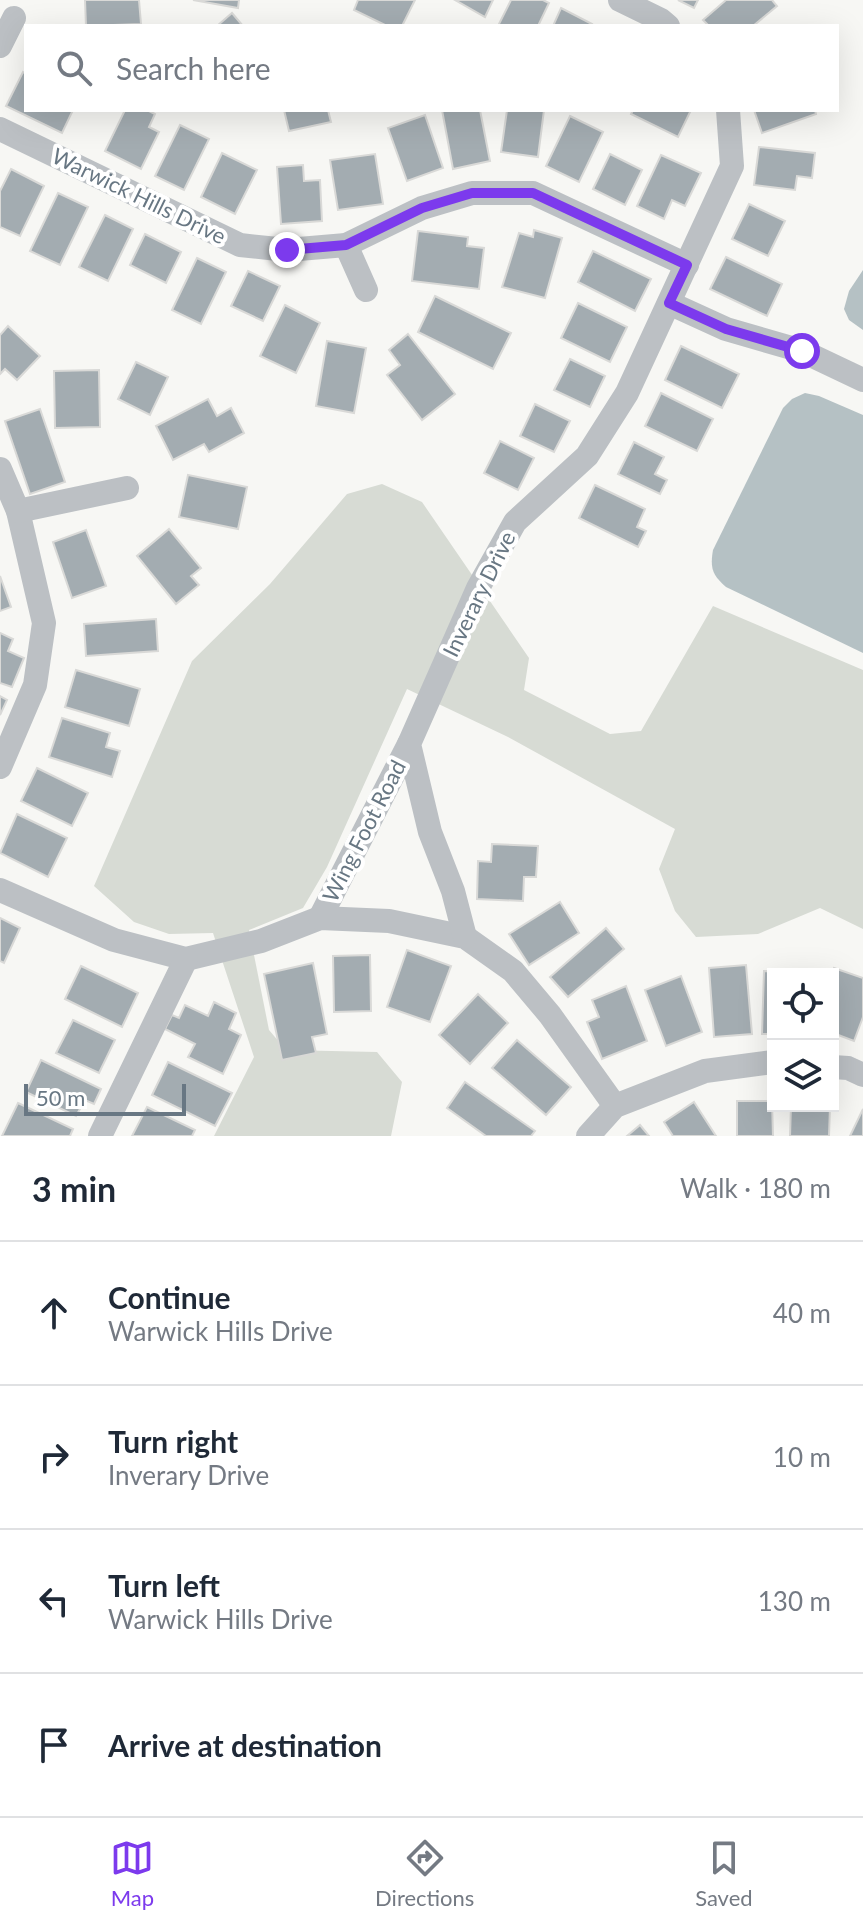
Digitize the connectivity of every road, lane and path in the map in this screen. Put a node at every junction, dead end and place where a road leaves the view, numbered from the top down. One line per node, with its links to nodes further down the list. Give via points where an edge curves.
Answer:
1 (620, 0): 3 (street)
2 (14, 18): 4 (street)
3 (666, 24)
4 (0, 46)
5 (728, 112): 8 (street, Inverary Drive, via 732,166)
6 (0, 129): 7 (street, Warwick Hills Drive, via 240,245 287,250)
7 (346, 245): 8 (street, Warwick Hills Drive, via 422,208 472,193 533,193); 9 (street)
8 (687, 265): 10 (street, Inverary Drive)
9 (366, 290)
10 (669, 303): 11 (street, via 726,329 802,351); 15 (street, Inverary Drive, via 627,393 587,456 515,522 478,588)
11 (863, 380)
12 (0, 469): 14 (street)
13 (127, 488): 14 (street)
14 (18, 511): 16 (street, via 44,623 35,685)
15 (409, 744): 18 (street, Wing Foot Road); 19 (street, via 430,832)
16 (0, 767)
17 (0, 890): 20 (street, via 114,940)
18 (320, 918): 19 (street, via 389,921); 20 (street, via 261,941)
19 (465, 937): 24 (street, via 513,971)
20 (186, 959): 25 (street)
21 (767, 1063): 24 (street, via 705,1071)
22 (839, 1067): 23 (street)
23 (863, 1075)
24 (615, 1106): 26 (street)
25 (100, 1136)
26 (588, 1136)

